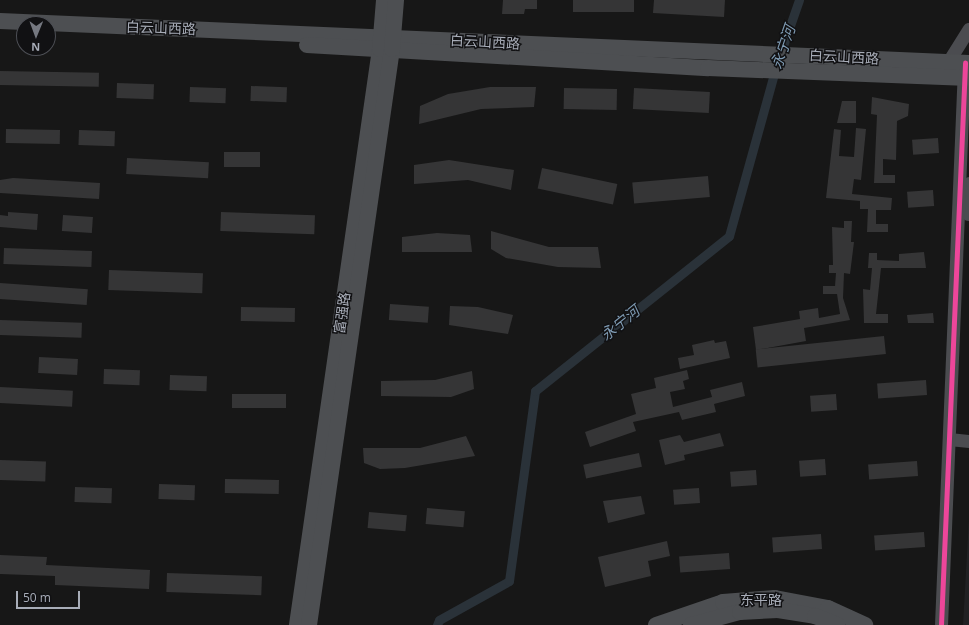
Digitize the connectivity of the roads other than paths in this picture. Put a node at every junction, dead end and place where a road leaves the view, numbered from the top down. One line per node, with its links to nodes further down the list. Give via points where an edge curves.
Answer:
1 (384, 0): 8 (main road, 富强路)
2 (396, 0): 8 (main road, 富强路)
3 (0, 21): 8 (main road, 白云山西路)
4 (969, 29): 10 (street)
5 (0, 31): 6 (main road)
6 (16, 32)
7 (56, 33): 8 (main road, 白云山西路)
8 (386, 43): 9 (main road, 白云山西路); 14 (main road, 富强路); 15 (main road, 富强路)
9 (758, 62): 10 (main road, 白云山西路, via 815,55); 11 (main road, 白云山西路, via 814,71)
10 (948, 62): 11 (main road, 白云山西路)
11 (967, 70): 13 (street)
12 (969, 184): 13 (street)
13 (958, 440): 20 (street); 21 (street)
14 (297, 625)
15 (309, 625)
16 (656, 625): 19 (main road, 东平路, via 723,602 775,598 828,608)
17 (691, 625): 18 (main road, 东平路, via 740,612 778,610 815,616)
18 (837, 625)
19 (865, 625)
20 (941, 625)
21 (947, 625)

